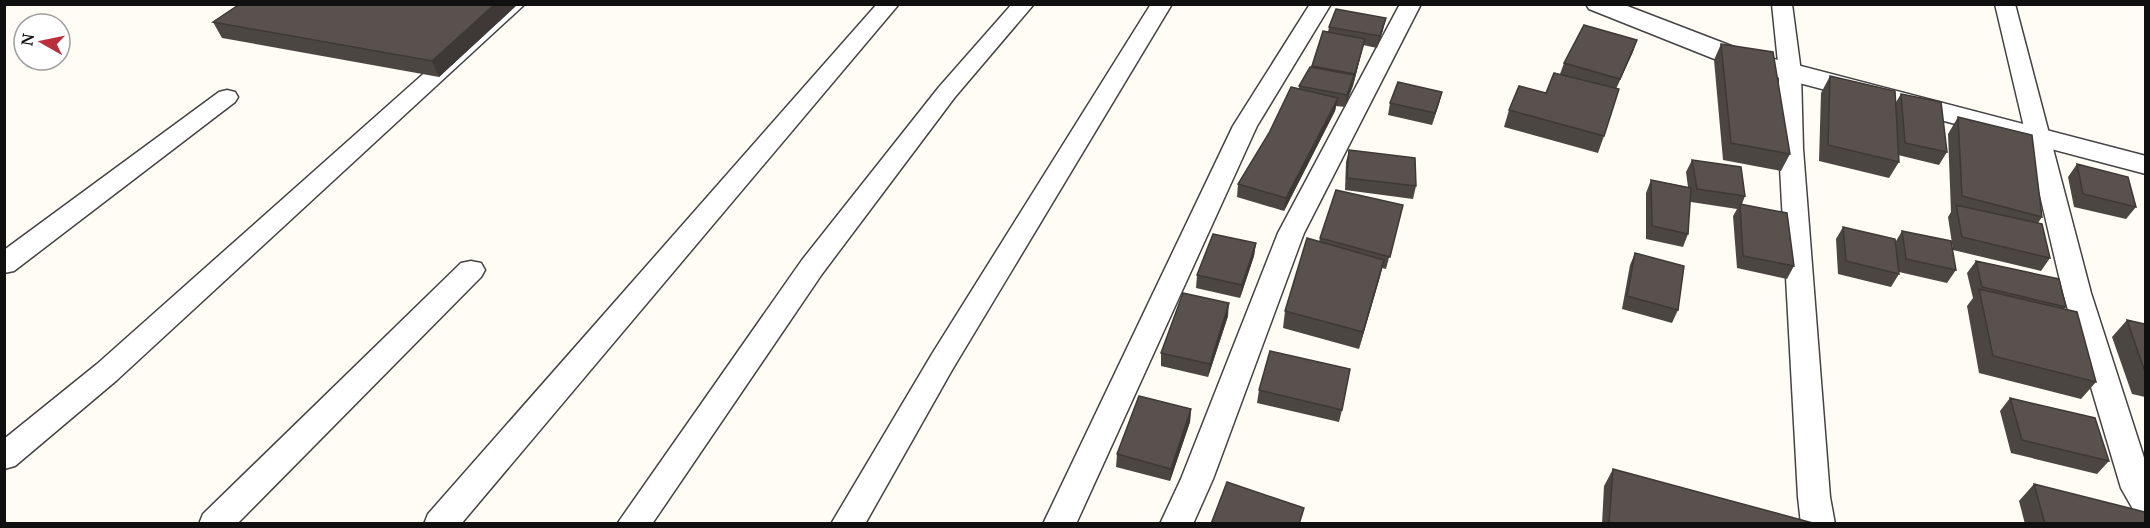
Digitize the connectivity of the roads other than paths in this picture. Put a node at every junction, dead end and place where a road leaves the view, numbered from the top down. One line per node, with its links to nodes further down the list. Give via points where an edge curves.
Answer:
1 (515, 4): 17 (street, via 107,372)
2 (889, 4): 20 (street)
3 (1024, 4): 21 (street, via 947,92 812,267)
4 (1162, 4): 22 (street)
5 (1322, 4): 23 (street, via 1245,126)
6 (1411, 4): 24 (street, via 1291,233)
7 (1598, 4): 10 (street)
8 (1782, 4): 11 (street)
9 (2005, 4): 13 (street)
10 (1632, 11): 11 (street, via 1737,58)
11 (1790, 72): 13 (street); 25 (street, via 1791,149)
12 (226, 97): 15 (street)
13 (2037, 138): 14 (street); 18 (street, via 2077,293 2137,488)
14 (2145, 165)
15 (4, 264)
16 (471, 270): 19 (street)
17 (4, 457)
18 (2145, 501)
19 (215, 524)
20 (440, 524)
21 (633, 524)
22 (847, 524)
23 (1059, 524)
24 (1176, 524)
25 (1818, 524)

